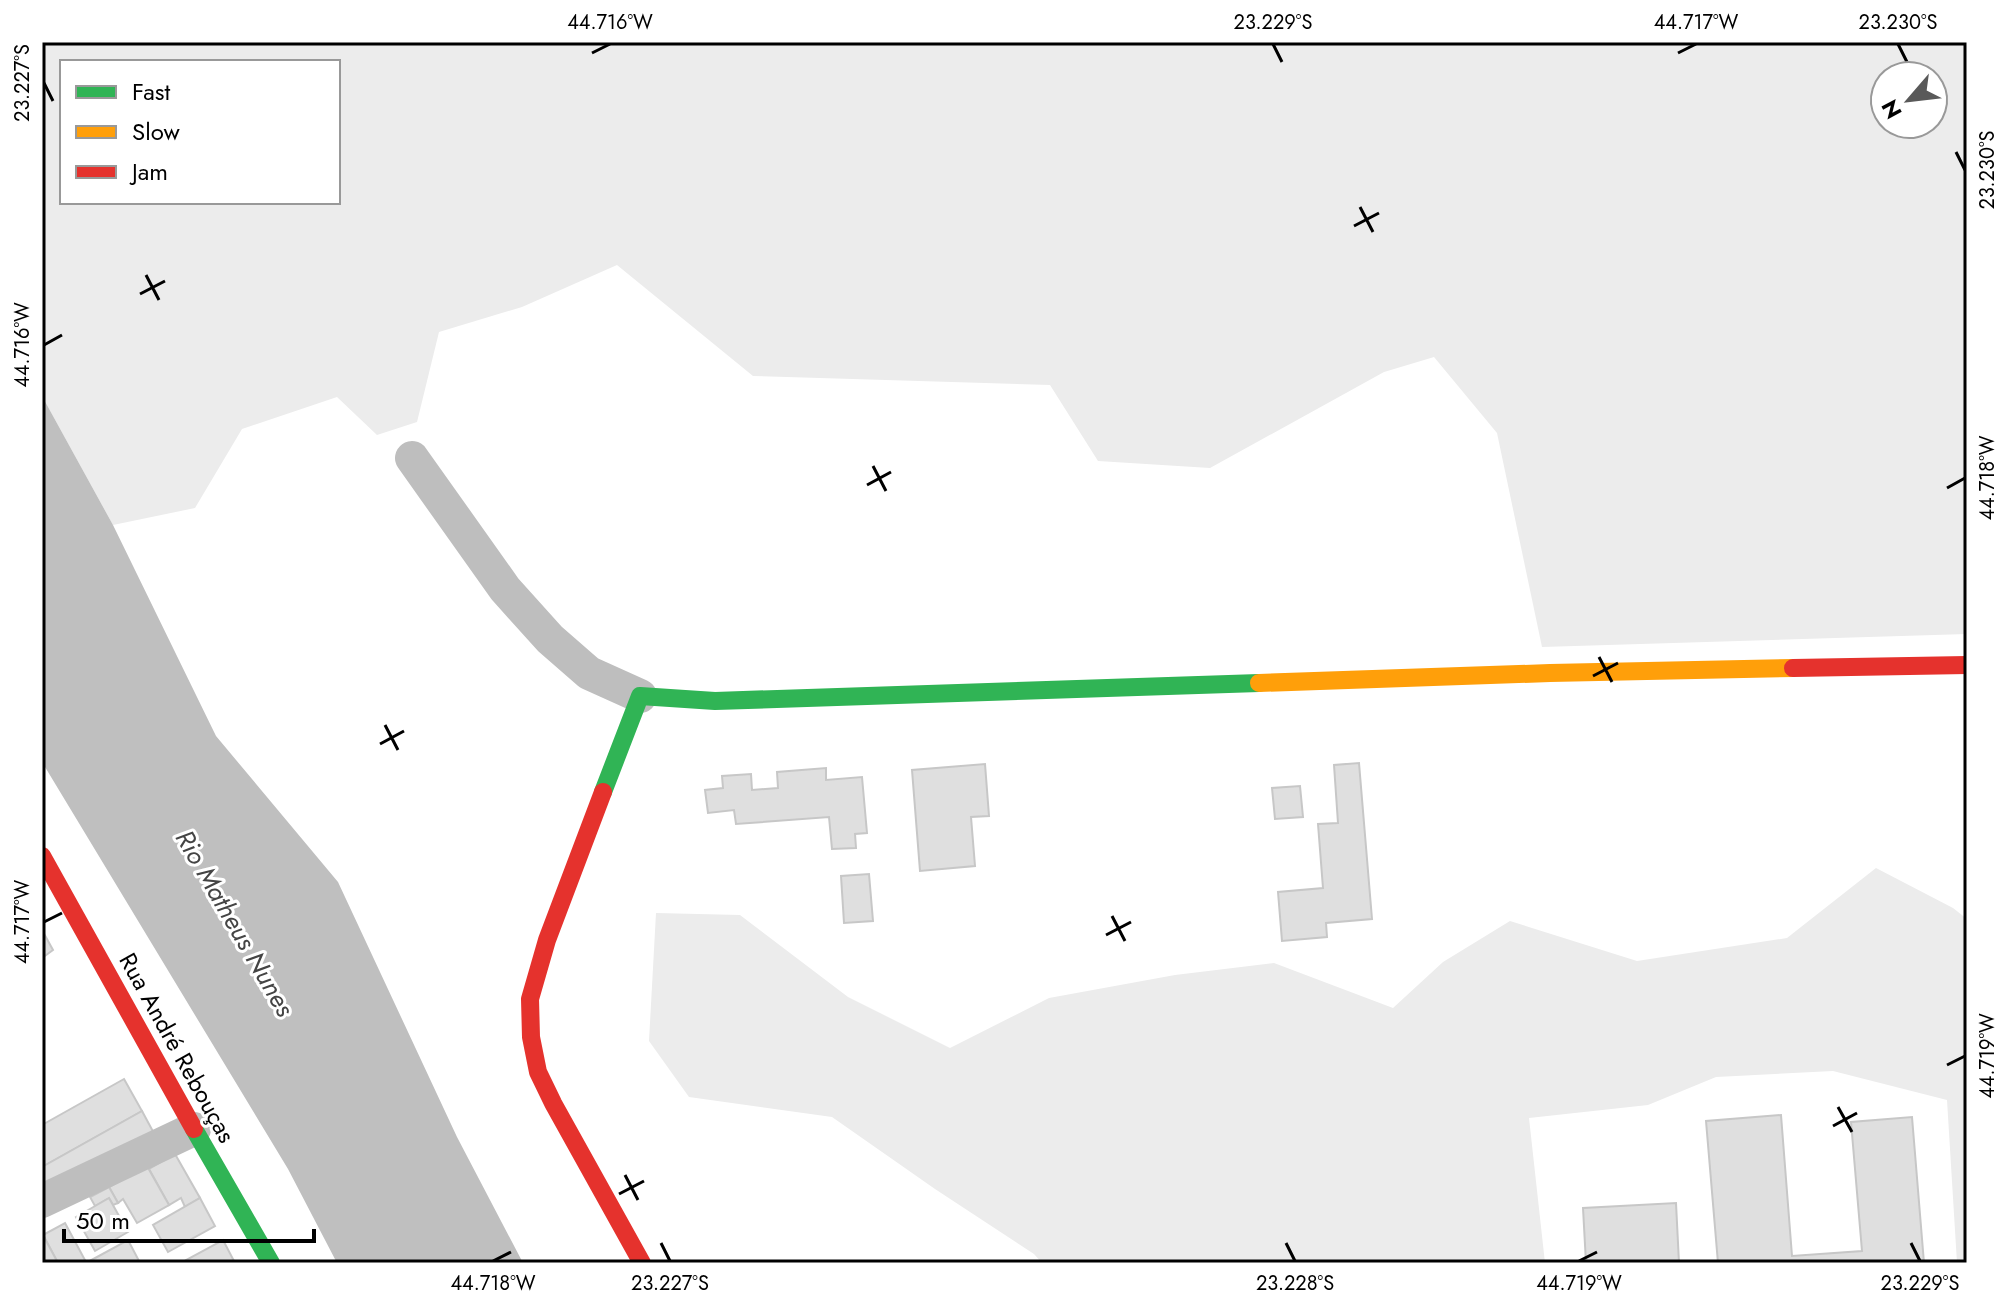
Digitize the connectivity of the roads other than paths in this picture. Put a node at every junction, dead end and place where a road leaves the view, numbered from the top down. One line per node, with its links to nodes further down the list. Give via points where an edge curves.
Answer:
1 (412, 458): 3 (street, via 505,589 550,639 589,673)
2 (1967, 665): 3 (street, via 715,701)
3 (640, 696): 8 (street, via 547,940 530,999 538,1072)
4 (42, 856): 5 (street, Rua André Rebouças)
5 (194, 1129): 6 (street); 7 (street, Rua André Rebouças)
6 (42, 1201)
7 (271, 1263)
8 (642, 1263)

